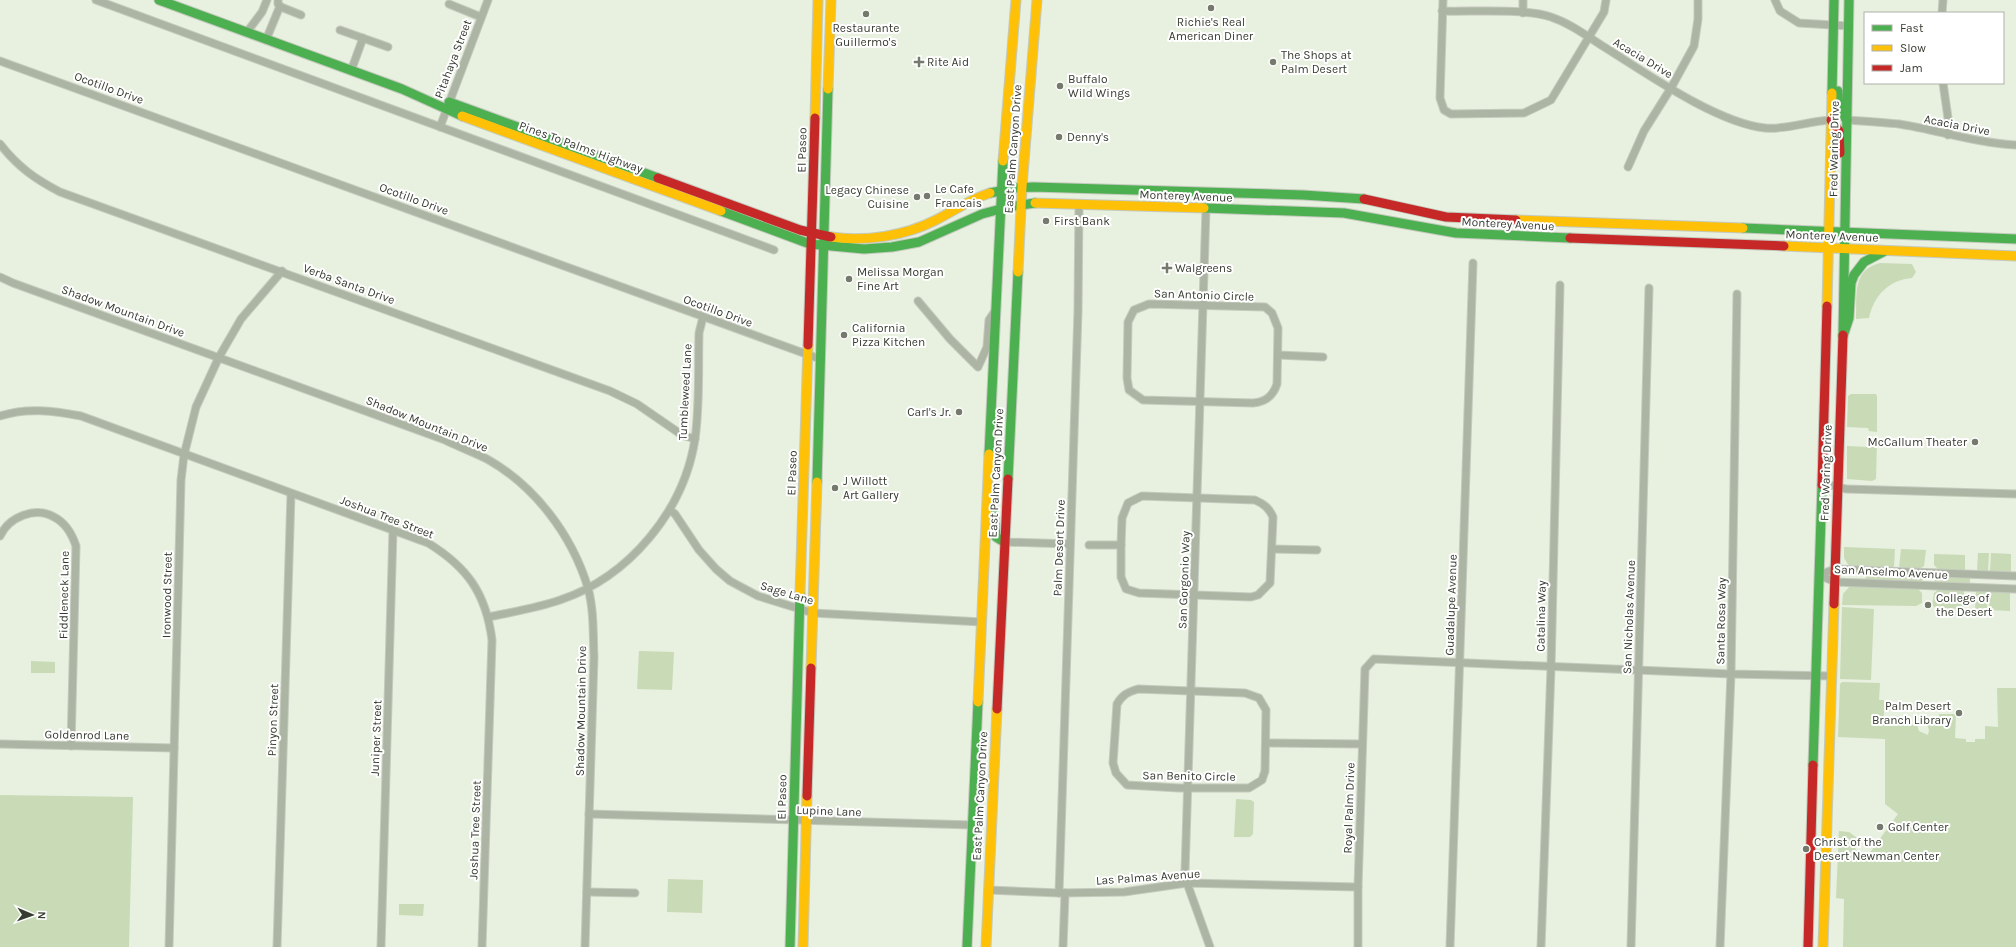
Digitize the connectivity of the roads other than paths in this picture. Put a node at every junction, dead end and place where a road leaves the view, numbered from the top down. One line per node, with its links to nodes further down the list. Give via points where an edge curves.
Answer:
1 (96, 0): 43 (street)
2 (159, 0): 27 (main road, Pines To Palms Highway)
3 (267, 0): 27 (street, via 262,12)
4 (488, 0): 23 (street, Pitahaya Street)
5 (818, 0): 34 (main road, El Paseo)
6 (830, 0): 39 (main road, El Paseo)
7 (1016, 0): 50 (main road, East Palm Canyon Drive)
8 (1037, 0): 49 (main road, East Palm Canyon Drive)
9 (1443, 0): 19 (street)
10 (1523, 0): 21 (street)
11 (1606, 0): 28 (street, via 1604,12)
12 (1698, 0): 37 (street, via 1694,46)
13 (1775, 0): 24 (street, via 1780,12 1799,23)
14 (1834, 0): 24 (main road, Fred Waring Drive)
15 (1849, 0): 25 (main road, Fred Waring Drive)
16 (1942, 0): 20 (street)
17 (279, 3): 22 (street); 30 (street)
18 (449, 4): 23 (street)
19 (1442, 11): 21 (street, Acacia Drive); 28 (street, via 1440,98 1444,110 1451,114 1524,114 1551,100)
20 (1942, 12)
21 (1523, 13): 28 (street, Acacia Drive, via 1549,16 1569,24)
22 (301, 15)
23 (481, 16): 38 (street, Pitahaya Street)
24 (1833, 25): 25 (street); 33 (main road, Fred Waring Drive)
25 (1849, 26): 41 (main road, Fred Waring Drive)
26 (340, 30): 29 (street)
27 (247, 32): 30 (main road, Pines To Palms Highway)
28 (1588, 36): 37 (street, Acacia Drive)
29 (363, 38): 31 (street); 35 (street)
30 (266, 40): 35 (main road, Pines To Palms Highway)
31 (388, 47)
32 (0, 61): 79 (street, Ocotillo Drive)
33 (1832, 62): 40 (main road, Fred Waring Drive); 41 (main road, via 1838,85 1838,110 1841,117)
34 (816, 63): 39 (main road, via 823,69); 42 (main road, El Paseo)
35 (351, 70): 38 (main road, Pines To Palms Highway)
36 (1943, 84): 44 (street)
37 (1671, 88): 40 (street, Acacia Drive, via 1718,114 1764,128); 47 (street, via 1644,131)
38 (447, 106): 43 (street, Pitahaya Street); 61 (main road, Pines To Palms Highway); 63 (main road, Pines To Palms Highway)
39 (827, 112): 42 (main road); 61 (main road, El Paseo)
40 (1830, 120): 48 (main road, via 1838,126 1840,154); 58 (main road, Fred Waring Drive)
41 (1847, 120): 44 (street, Acacia Drive, via 1899,124); 48 (main road, Fred Waring Drive)
42 (814, 125): 61 (main road, El Paseo, via 814,147 818,168)
43 (440, 127): 67 (street)
44 (1948, 135): 46 (street, Acacia Drive)
45 (0, 144): 71 (street, Verba Santa Drive, via 14,162 35,179 60,192)
46 (2016, 145)
47 (1628, 167)
48 (1846, 172): 59 (main road, Fred Waring Drive)
49 (1022, 187): 50 (main road, Monterey Avenue); 51 (main road, East Palm Canyon Drive); 56 (main road, Monterey Avenue, via 1303,195 1365,200)
50 (1002, 191): 53 (main road, East Palm Canyon Drive); 61 (main road, Pines To Palms Highway, via 976,198 912,230 853,239)
51 (1021, 205): 52 (main road, Monterey Avenue); 53 (main road, Monterey Avenue); 99 (main road, East Palm Canyon Drive)
52 (1079, 205): 54 (main road, Monterey Avenue); 100 (street, Palm Desert Drive)
53 (1001, 207): 64 (main road, Pines To Palms Highway, via 920,242 869,249); 78 (main road, East Palm Canyon Drive)
54 (1206, 209): 55 (main road, Monterey Avenue); 77 (street, San Gorgonio Way)
55 (1313, 211): 56 (main road, via 1349,207 1398,216); 60 (main road, Monterey Avenue, via 1360,215 1436,231)
56 (1415, 211): 57 (main road, Monterey Avenue, via 1446,217)
57 (1518, 220): 58 (main road, Monterey Avenue); 60 (main road, via 1514,225 1489,225)
58 (1828, 232): 59 (main road, Monterey Avenue); 65 (main road, Fred Waring Drive)
59 (1845, 232): 62 (main road, Monterey Avenue); 66 (main road, Fred Waring Drive)
60 (1480, 234): 65 (main road, Monterey Avenue)
61 (817, 235): 63 (main road, El Paseo); 64 (main road)
62 (2016, 238)
63 (810, 244): 64 (main road, Pines To Palms Highway); 81 (main road, El Paseo)
64 (823, 247): 85 (main road, El Paseo)
65 (1828, 247): 66 (main road, Monterey Avenue); 91 (main road, Fred Waring Drive)
66 (1845, 248): 68 (main road, Monterey Avenue); 80 (main road, Fred Waring Drive)
67 (774, 250)
68 (1888, 250): 69 (main road, Monterey Avenue); 80 (main road, via 1864,262 1854,275 1851,283 1849,318)
69 (2016, 256)
70 (1473, 263): 116 (street, Guadalupe Avenue)
71 (282, 271): 83 (street, Ironwood Street, via 241,319); 88 (street, Verba Santa Drive, via 610,391 637,404 682,435)
72 (0, 276): 83 (street, Shadow Mountain Drive, via 13,283)
73 (1560, 285): 117 (street, Catalina Way)
74 (1649, 288): 118 (street, San Nicholas Avenue)
75 (1737, 294): 119 (street, Santa Rosa Way)
76 (918, 301): 78 (street, via 978,367 987,348 989,320)
77 (1204, 306): 82 (street, San Antonio Circle, via 1265,307 1276,319); 86 (street, San Gorgonio Way); 86 (street, San Antonio Circle, via 1149,304 1134,310 1128,322 1129,390 1143,400)
78 (997, 307): 90 (main road, East Palm Canyon Drive)
79 (703, 317): 81 (street, Ocotillo Drive); 88 (street, Tumbleweed Lane, via 699,333)
80 (1843, 336): 92 (main road, Fred Waring Drive)
81 (807, 354): 85 (street, Ocotillo Drive); 112 (main road, El Paseo)
82 (1278, 355): 84 (street); 86 (street, San Antonio Circle, via 1274,392 1261,403)
83 (219, 357): 89 (street, Ironwood Street, via 196,407); 109 (street, Shadow Mountain Drive, via 445,440 487,459 543,504 562,531)
84 (1323, 357)
85 (820, 359): 113 (main road, El Paseo)
86 (1201, 402): 95 (street, San Gorgonio Way)
87 (0, 416): 89 (street, Joshua Tree Street, via 34,410 81,416)
88 (695, 439): 96 (street, Tumbleweed Lane, via 690,462)
89 (184, 455): 93 (street, Joshua Tree Street); 128 (street, Ironwood Street, via 181,480)
90 (990, 478): 99 (main road, via 995,533 999,540); 115 (main road, East Palm Canyon Drive)
91 (1822, 483): 92 (street); 106 (main road, Fred Waring Drive)
92 (1838, 487): 94 (street); 105 (main road, Fred Waring Drive)
93 (291, 494): 97 (street, Joshua Tree Street); 141 (street, Pinyon Street)
94 (2016, 494)
95 (1198, 498): 102 (street, via 1142,496 1128,503 1122,518); 103 (street, via 1255,500 1263,503 1273,518); 111 (street, San Gorgonio Way)
96 (670, 510): 109 (street, Tumbleweed Lane, via 653,534 627,562); 112 (street, Sage Lane, via 699,550 730,581 758,596)
97 (393, 530): 114 (street, Joshua Tree Street, via 428,543 458,564 478,590); 142 (street, Juniper Street)
98 (0, 536): 127 (street, Fiddleneck Lane, via 10,522 20,516 42,513 53,516 72,534 76,546)
99 (1004, 542): 100 (street); 123 (main road, East Palm Canyon Drive)
100 (1070, 544): 139 (street, Palm Desert Drive)
101 (1089, 544): 102 (street)
102 (1121, 545): 111 (street, via 1121,577 1126,589 1139,593)
103 (1272, 549): 104 (street); 111 (street, via 1270,583 1258,595)
104 (1317, 550)
105 (1835, 569): 106 (street, San Anselmo Avenue); 107 (street, San Anselmo Avenue); 108 (main road, Fred Waring Drive)
106 (1819, 575): 108 (street, San Anselmo Avenue); 120 (main road, Fred Waring Drive)
107 (2016, 576)
108 (1835, 582): 110 (street, San Anselmo Avenue); 121 (main road, Fred Waring Drive)
109 (588, 588): 114 (street, Tumbleweed Lane, via 560,600); 130 (street, Shadow Mountain Drive, via 593,616 594,657)
110 (2016, 589)
111 (1195, 595): 122 (street, San Gorgonio Way)
112 (800, 610): 113 (street, Sage Lane); 131 (main road, El Paseo)
113 (813, 613): 115 (street, Sage Lane); 132 (main road, El Paseo)
114 (489, 616): 143 (street, Joshua Tree Street, via 492,640)
115 (982, 622): 123 (main road, via 990,623 993,627 991,680); 133 (main road, East Palm Canyon Drive)
116 (1460, 663): 117 (street); 126 (street, Royal Palm Drive, via 1374,659 1365,669); 152 (street, Guadalupe Avenue)
117 (1551, 668): 118 (street); 153 (street, Catalina Way)
118 (1638, 670): 119 (street); 154 (street, San Nicholas Avenue)
119 (1732, 674): 120 (street); 155 (street, Santa Rosa Way)
120 (1816, 675): 121 (street); 156 (main road, Fred Waring Drive)
121 (1832, 676): 157 (main road, Fred Waring Drive)
122 (1192, 692): 124 (street, San Benito Circle, via 1245,693 1259,698 1266,710); 129 (street, San Gorgonio Way); 129 (street, San Benito Circle, via 1138,689 1122,696 1116,704 1113,764 1116,773 1127,785)
123 (996, 706): 136 (main road, East Palm Canyon Drive)
124 (1266, 743): 126 (street); 129 (street, San Benito Circle, via 1265,771 1262,780 1256,786)
125 (0, 744): 127 (street, Goldenrod Lane)
126 (1362, 744): 135 (street, Royal Palm Drive)
127 (71, 746): 128 (street, Goldenrod Lane)
128 (174, 748): 140 (street, Ironwood Street)
129 (1189, 788): 134 (street, San Gorgonio Way)
130 (589, 814): 131 (street, Lupine Lane); 137 (street, Shadow Mountain Drive)
131 (794, 821): 132 (street, Lupine Lane); 145 (main road, El Paseo)
132 (807, 822): 133 (street, Lupine Lane); 146 (main road, El Paseo)
133 (973, 825): 147 (main road, East Palm Canyon Drive)
134 (1187, 883): 135 (street, Las Palmas Avenue); 139 (street, Las Palmas Avenue, via 1124,892); 150 (street, San Gorgonio Way)
135 (1358, 887): 151 (street, Royal Palm Drive)
136 (988, 890): 139 (street, Las Palmas Avenue); 148 (main road, East Palm Canyon Drive)
137 (587, 892): 138 (street); 144 (street, Shadow Mountain Drive)
138 (635, 893)
139 (1062, 893): 149 (street, Palm Desert Drive)
140 (168, 947)
141 (277, 947)
142 (381, 947)
143 (482, 947)
144 (585, 947)
145 (790, 947)
146 (803, 947)
147 (967, 947)
148 (986, 947)
149 (1063, 947)
150 (1210, 947)
151 (1358, 947)
152 (1450, 947)
153 (1541, 947)
154 (1630, 947)
155 (1720, 947)
156 (1808, 947)
157 (1824, 947)

